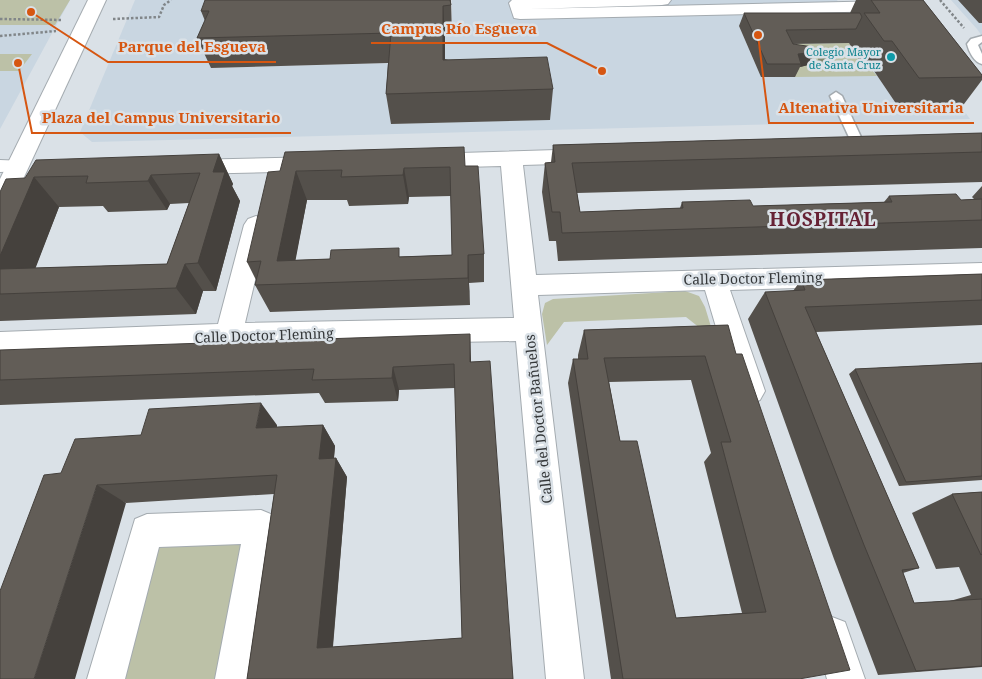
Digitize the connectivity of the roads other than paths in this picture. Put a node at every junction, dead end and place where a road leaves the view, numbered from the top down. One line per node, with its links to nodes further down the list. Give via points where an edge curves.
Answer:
1 (97, 0): 13 (street)
2 (662, 0): 3 (street, via 518,3 520,14)
3 (908, 6)
4 (957, 46): 5 (street)
5 (982, 77)
6 (836, 96): 7 (lane)
7 (860, 148)
8 (610, 156): 9 (street)
9 (510, 159): 10 (street); 18 (street, Calle del Doctor Bañuelos)
10 (411, 162)
11 (341, 164): 12 (street)
12 (271, 166): 14 (street); 20 (street)
13 (17, 168): 15 (street)
14 (163, 168)
15 (0, 203)
16 (982, 272): 17 (street, Calle Doctor Fleming)
17 (714, 279): 18 (street, Calle Doctor Fleming); 22 (street)
18 (523, 285): 19 (street, Calle del Doctor Bañuelos)
19 (528, 328): 20 (street, Calle Doctor Fleming); 26 (street, Calle del Doctor Bañuelos)
20 (229, 335): 21 (street, Calle Doctor Fleming)
21 (0, 344)
22 (758, 416)
23 (821, 604): 27 (street)
24 (106, 679): 25 (street, via 147,531 261,527)
25 (234, 679)
26 (565, 679)
27 (846, 679)

